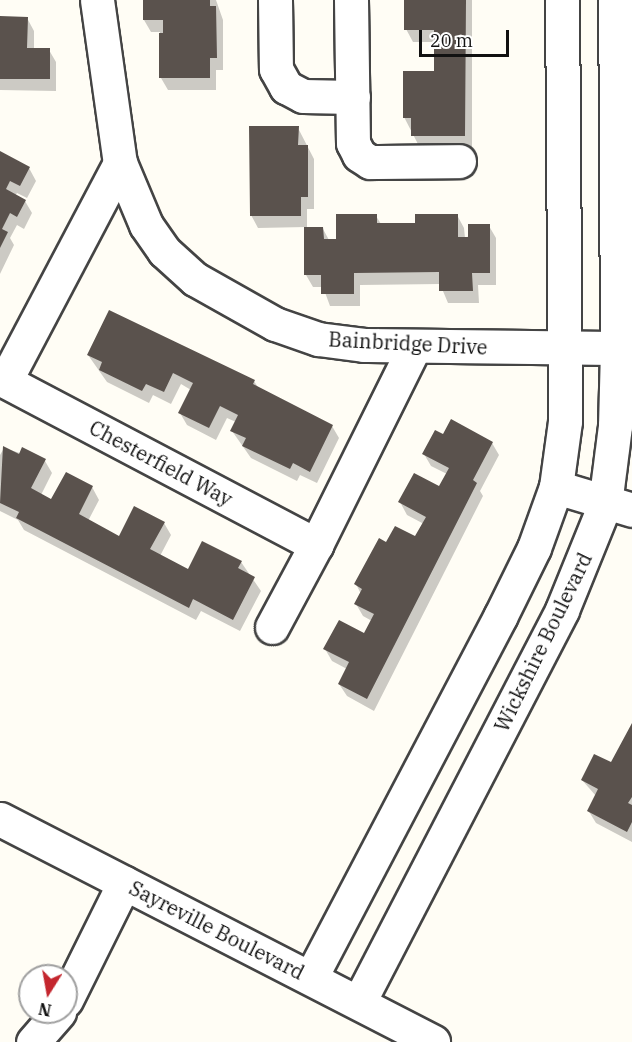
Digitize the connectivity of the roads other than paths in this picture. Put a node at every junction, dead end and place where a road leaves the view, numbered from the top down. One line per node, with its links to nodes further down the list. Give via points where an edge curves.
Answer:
1 (97, 0): 9 (street, Bainbridge Drive)
2 (275, 0): 6 (street, via 276,69 286,87 303,96)
3 (351, 0): 6 (street)
4 (562, 0): 10 (street)
5 (615, 0): 8 (street, Wickshire Boulevard)
6 (353, 97): 7 (street, via 353,142 359,155 370,162)
7 (459, 161)
8 (625, 162): 10 (street); 13 (street, Wickshire Boulevard)
9 (120, 163): 11 (street, Bainbridge Drive, via 146,225 164,251 195,279 275,324 318,339); 14 (street, Chesterfield Way)
10 (566, 163): 12 (street)
11 (415, 346): 12 (street, Bainbridge Drive); 17 (street)
12 (565, 347): 13 (street, Bainbridge Drive); 15 (street, via 566,421)
13 (617, 348): 16 (street, Wickshire Boulevard)
14 (3, 386): 17 (street, Chesterfield Way)
15 (556, 488): 16 (street); 22 (street, via 534,548 500,617)
16 (618, 507): 23 (street, Wickshire Boulevard)
17 (316, 545): 18 (street)
18 (272, 627)
19 (0, 819): 20 (street, Sayreville Boulevard)
20 (124, 883): 21 (street); 22 (street, Sayreville Boulevard)
21 (78, 976)
22 (311, 977): 23 (street, Sayreville Boulevard)
23 (359, 1002): 26 (street, Sayreville Boulevard)
24 (49, 1024): 25 (street)
25 (33, 1042)
26 (433, 1042)

